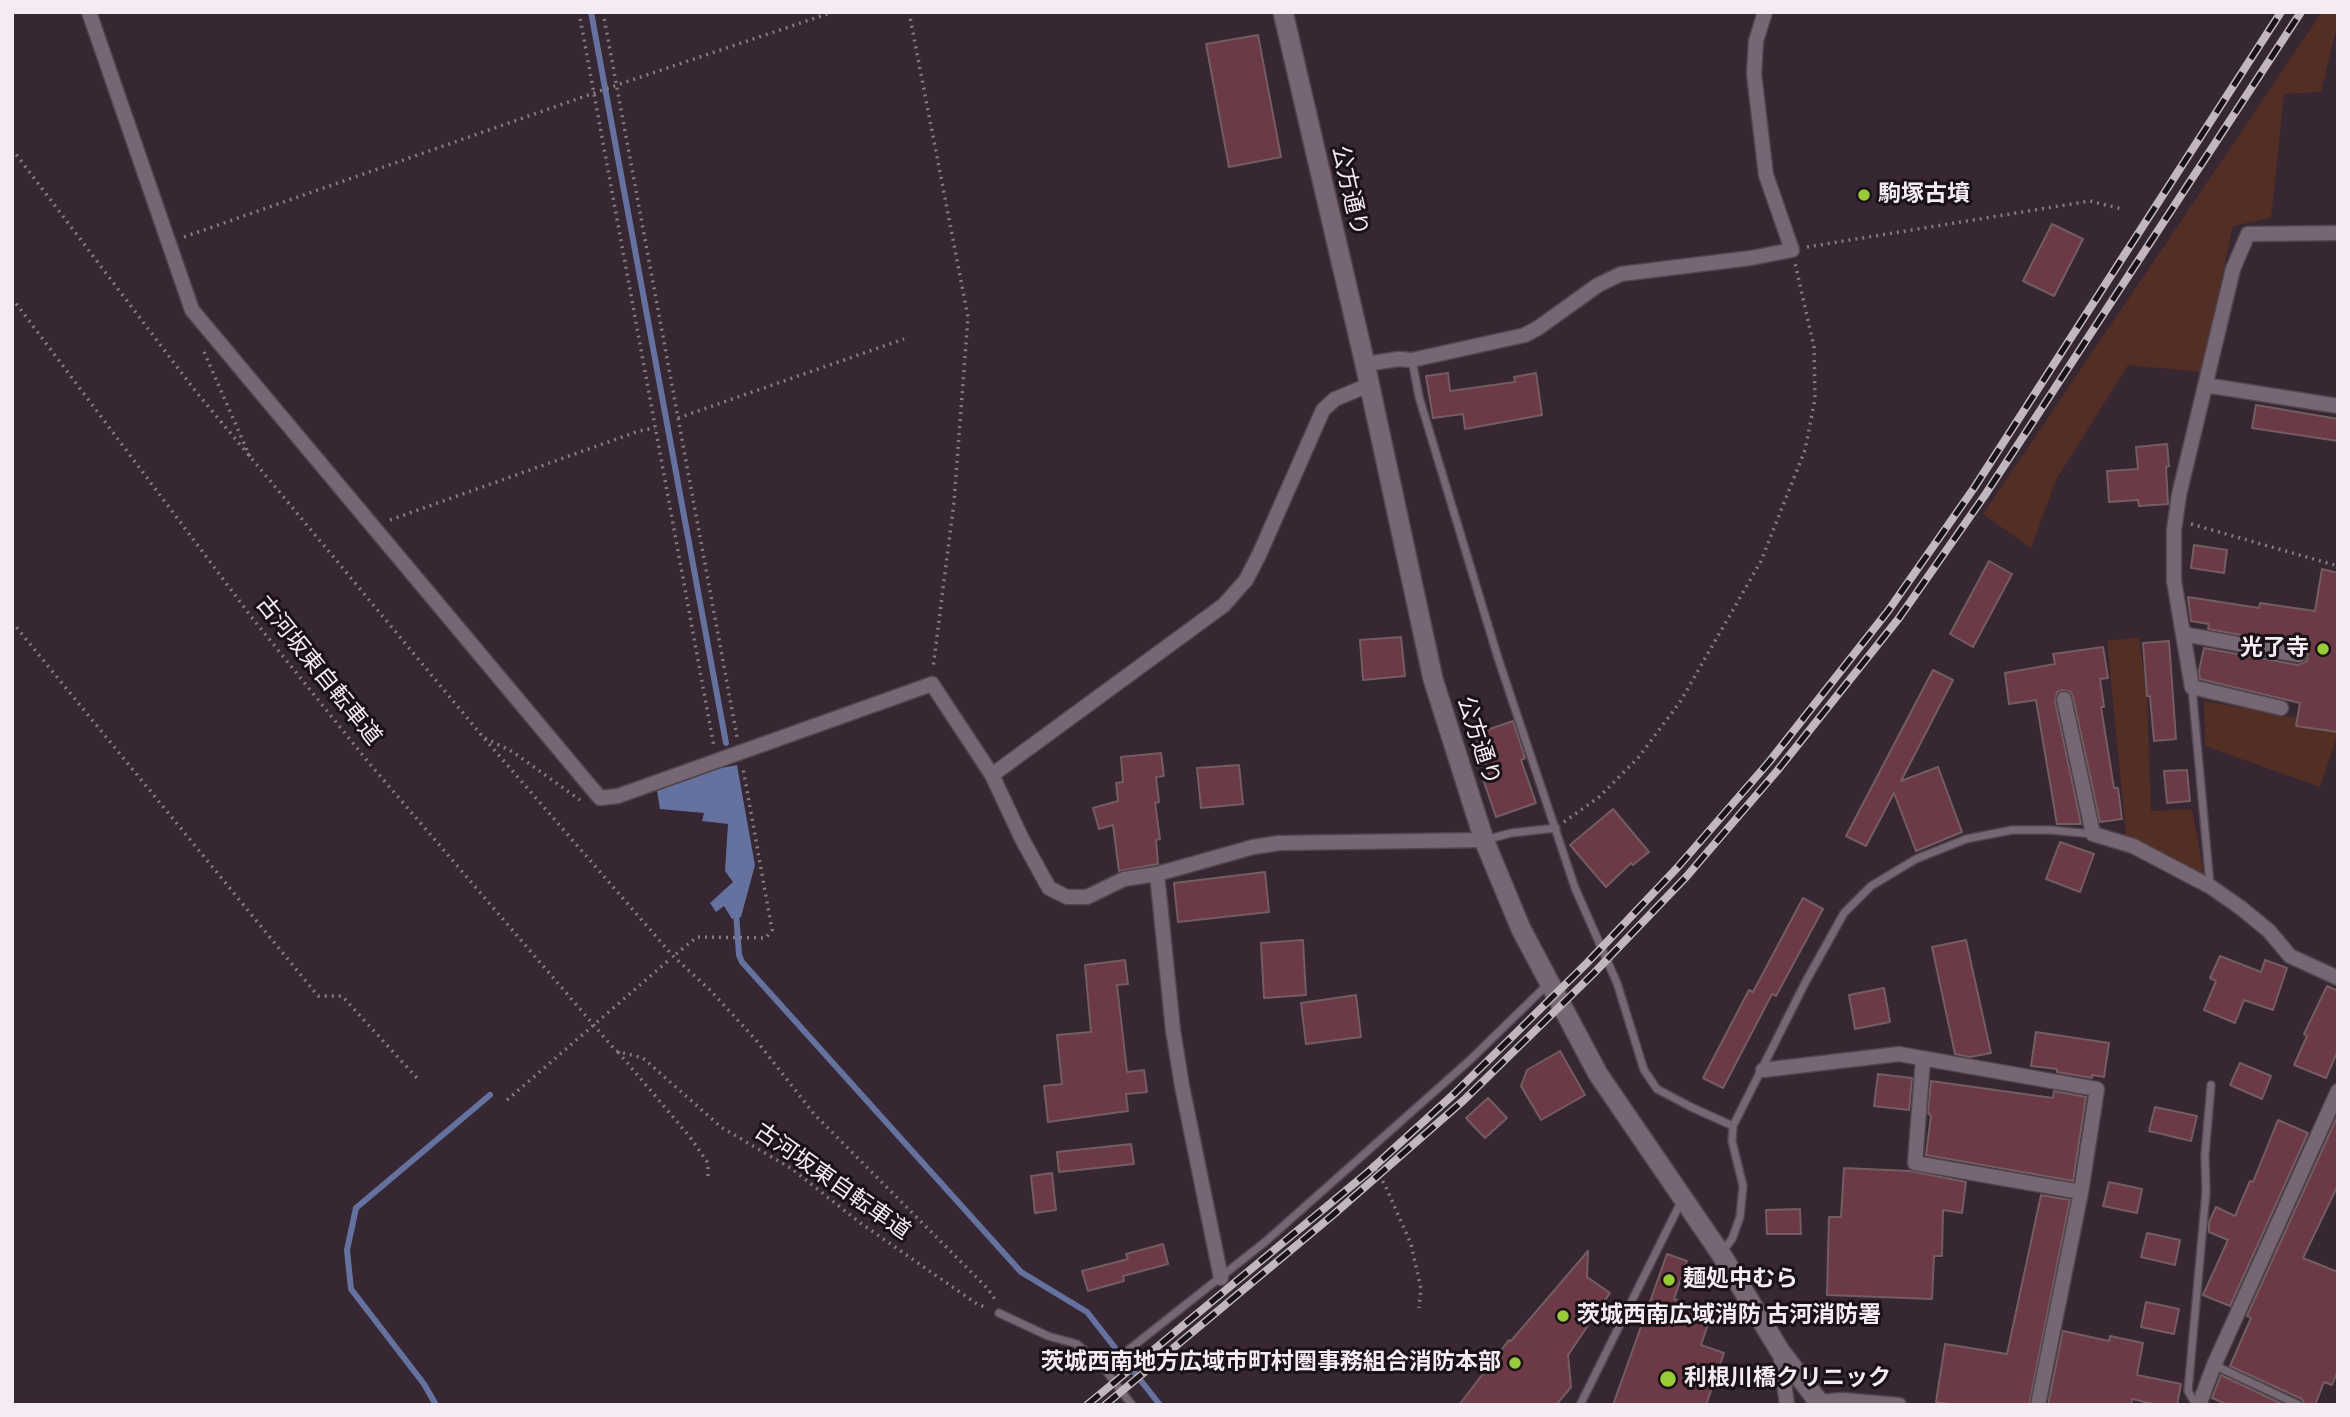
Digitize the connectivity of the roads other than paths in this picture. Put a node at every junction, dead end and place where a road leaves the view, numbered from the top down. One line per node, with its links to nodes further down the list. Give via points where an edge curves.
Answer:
1 (89, 12): 15 (street, via 192,310 600,798 618,796 932,684)
2 (1283, 12): 6 (street, 公方通り)
3 (1765, 12): 5 (street, via 1756,41 1755,86 1766,175 1792,250 1621,274 1525,335)
4 (2338, 233): 8 (street, via 2248,234 2233,269)
5 (1412, 360): 6 (street); 16 (lane, via 1419,397 1498,658)
6 (1365, 364): 7 (street, 公方通り)
7 (1369, 385): 15 (street, via 1335,399 1323,410 1259,555 1246,580 1224,605); 18 (street, 公方通り, via 1433,680)
8 (2205, 385): 9 (street); 10 (street, via 2175,519 2174,581)
9 (2338, 406)
10 (2183, 634): 11 (street); 12 (street)
11 (2299, 655)
12 (2192, 687): 14 (street); 20 (lane)
13 (2064, 699): 17 (street)
14 (2281, 709)
15 (992, 775): 19 (street, via 1049,888 1068,897 1087,897 1124,879)
16 (1556, 828): 18 (lane); 27 (lane, via 1575,888 1617,983 1644,1070 1657,1089)
17 (2093, 834): 20 (street, via 2133,846); 24 (lane, via 2012,830 1966,839 1916,859 1871,886 1844,913)
18 (1484, 840): 19 (street, via 1279,844); 22 (street, 公方通り, via 1521,929)
19 (1157, 874): 31 (street, via 1173,1030)
20 (2211, 887): 21 (street, via 2269,931 2290,956)
21 (2338, 978)
22 (1550, 983): 29 (street, 公方通り, via 1598,1074); 31 (lane, via 1367,1153)
23 (1923, 1059): 24 (street, via 1899,1054); 28 (street, via 1915,1163); 28 (street, via 2097,1089)
24 (1763, 1070): 27 (lane)
25 (2211, 1084): 42 (lane, via 2188,1391)
26 (2338, 1091): 35 (street)
27 (1733, 1126): 30 (lane, via 1743,1186 1740,1217)
28 (2081, 1192): 41 (street)
29 (1682, 1199): 30 (street, 公方通り); 38 (lane)
30 (1721, 1254): 33 (street, 公方通り)
31 (1221, 1278): 34 (lane)
32 (999, 1313): 34 (lane, via 1077,1344)
33 (1780, 1351): 36 (street, 公方通り); 39 (street)
34 (1106, 1365): 37 (lane)
35 (2214, 1365): 42 (street); 43 (lane)
36 (1820, 1403): 40 (street, via 1843,1400)
37 (1132, 1405)
38 (1580, 1405)
39 (1787, 1405)
40 (1899, 1405)
41 (2038, 1405)
42 (2198, 1405)
43 (2299, 1405)

